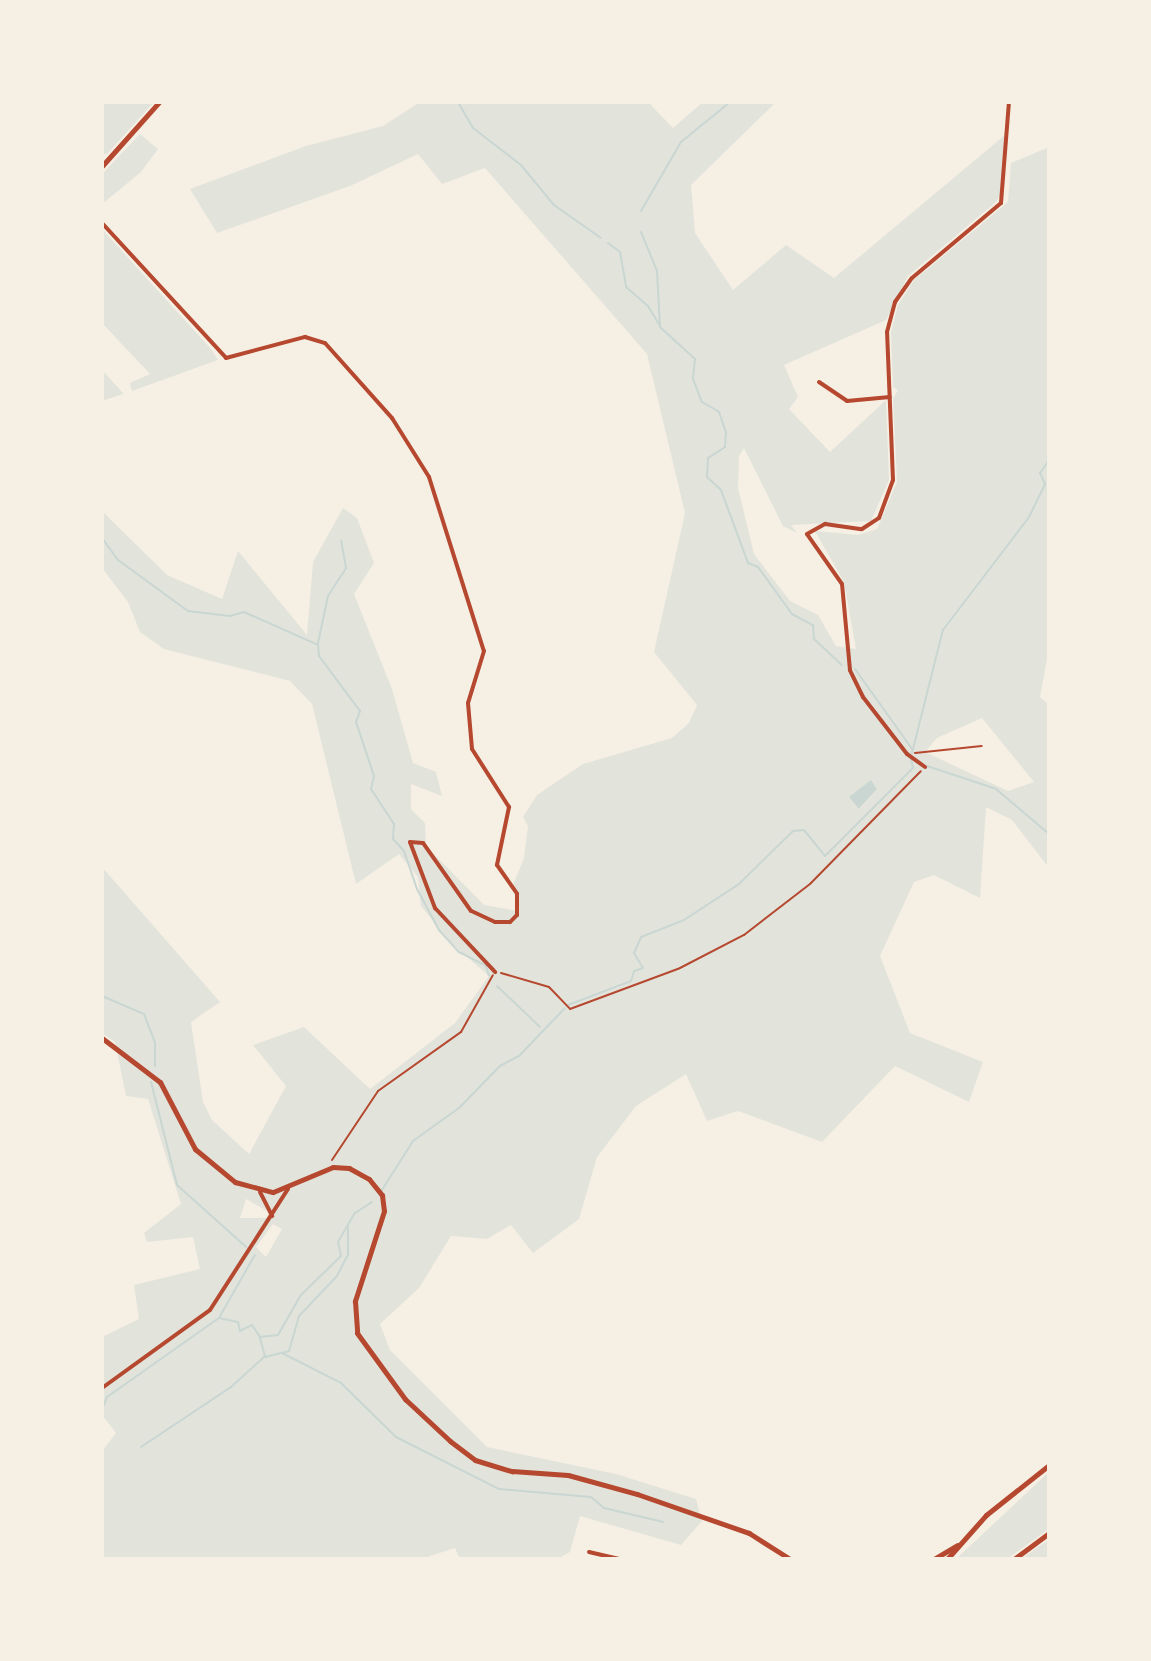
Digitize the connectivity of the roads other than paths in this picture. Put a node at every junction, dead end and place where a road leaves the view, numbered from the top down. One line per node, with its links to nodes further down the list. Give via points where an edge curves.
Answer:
1 (159, 102): 3 (street)
2 (1009, 102): 7 (street, via 1004,198 912,278 895,302 887,332)
3 (105, 158): 4 (street)
4 (102, 166)
5 (102, 223): 9 (street, via 226,358 293,339 317,338 392,418 434,489 484,651 468,703 472,749 509,807 497,865 520,903 510,922 483,919 471,911 423,843 410,842 435,908 456,937)
6 (819, 382): 7 (street, via 847,401)
7 (890, 397): 8 (street, via 893,480 879,518 862,529 825,524 807,534 842,584 850,670 863,697 907,754)
8 (925, 767)
9 (495, 972)
10 (102, 1038): 12 (street, via 160,1082 184,1133 212,1166)
11 (288, 1189): 12 (street); 13 (street); 20 (street, via 328,1168 360,1173 382,1195 384,1211 355,1301 357,1333 405,1399 475,1460 512,1471 568,1475 637,1494 749,1533)
12 (260, 1192): 13 (street)
13 (271, 1218): 14 (street, via 210,1310)
14 (102, 1388)
15 (1049, 1465): 17 (street)
16 (1049, 1533): 23 (street)
17 (957, 1545): 21 (street); 22 (street)
18 (589, 1552): 19 (street)
19 (619, 1559)
20 (790, 1559)
21 (934, 1559)
22 (947, 1559)
23 (1014, 1559)

